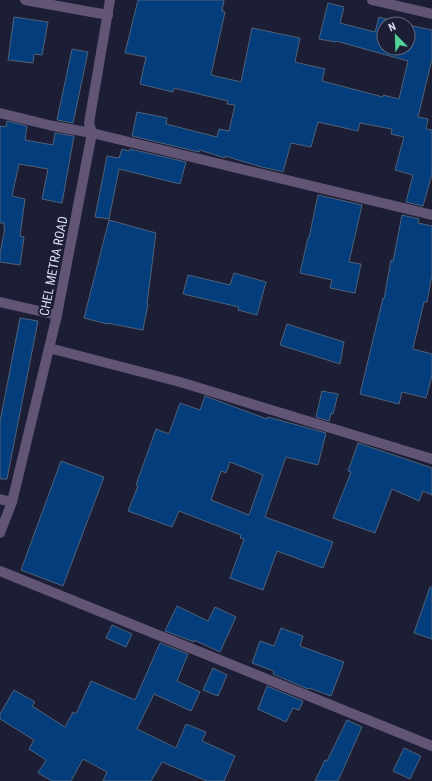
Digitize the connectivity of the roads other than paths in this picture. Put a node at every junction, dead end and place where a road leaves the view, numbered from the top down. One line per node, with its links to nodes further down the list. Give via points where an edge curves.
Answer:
1 (25, 0): 5 (street)
2 (110, 0): 5 (street, CHEL METRA ROAD)
3 (372, 0): 4 (street)
4 (432, 14)
5 (108, 15): 7 (street, CHEL METRA ROAD, via 89,123)
6 (0, 113): 7 (street)
7 (92, 133): 8 (street); 10 (street, CHEL METRA ROAD)
8 (432, 215)
9 (0, 302): 10 (street)
10 (57, 315): 11 (street, CHEL METRA ROAD)
11 (49, 348): 12 (street, via 180,382); 14 (street, CHEL METRA ROAD)
12 (432, 459)
13 (0, 499): 14 (street)
14 (12, 502): 15 (street, CHEL METRA ROAD)
15 (0, 533)
16 (0, 572): 17 (street)
17 (432, 746)

